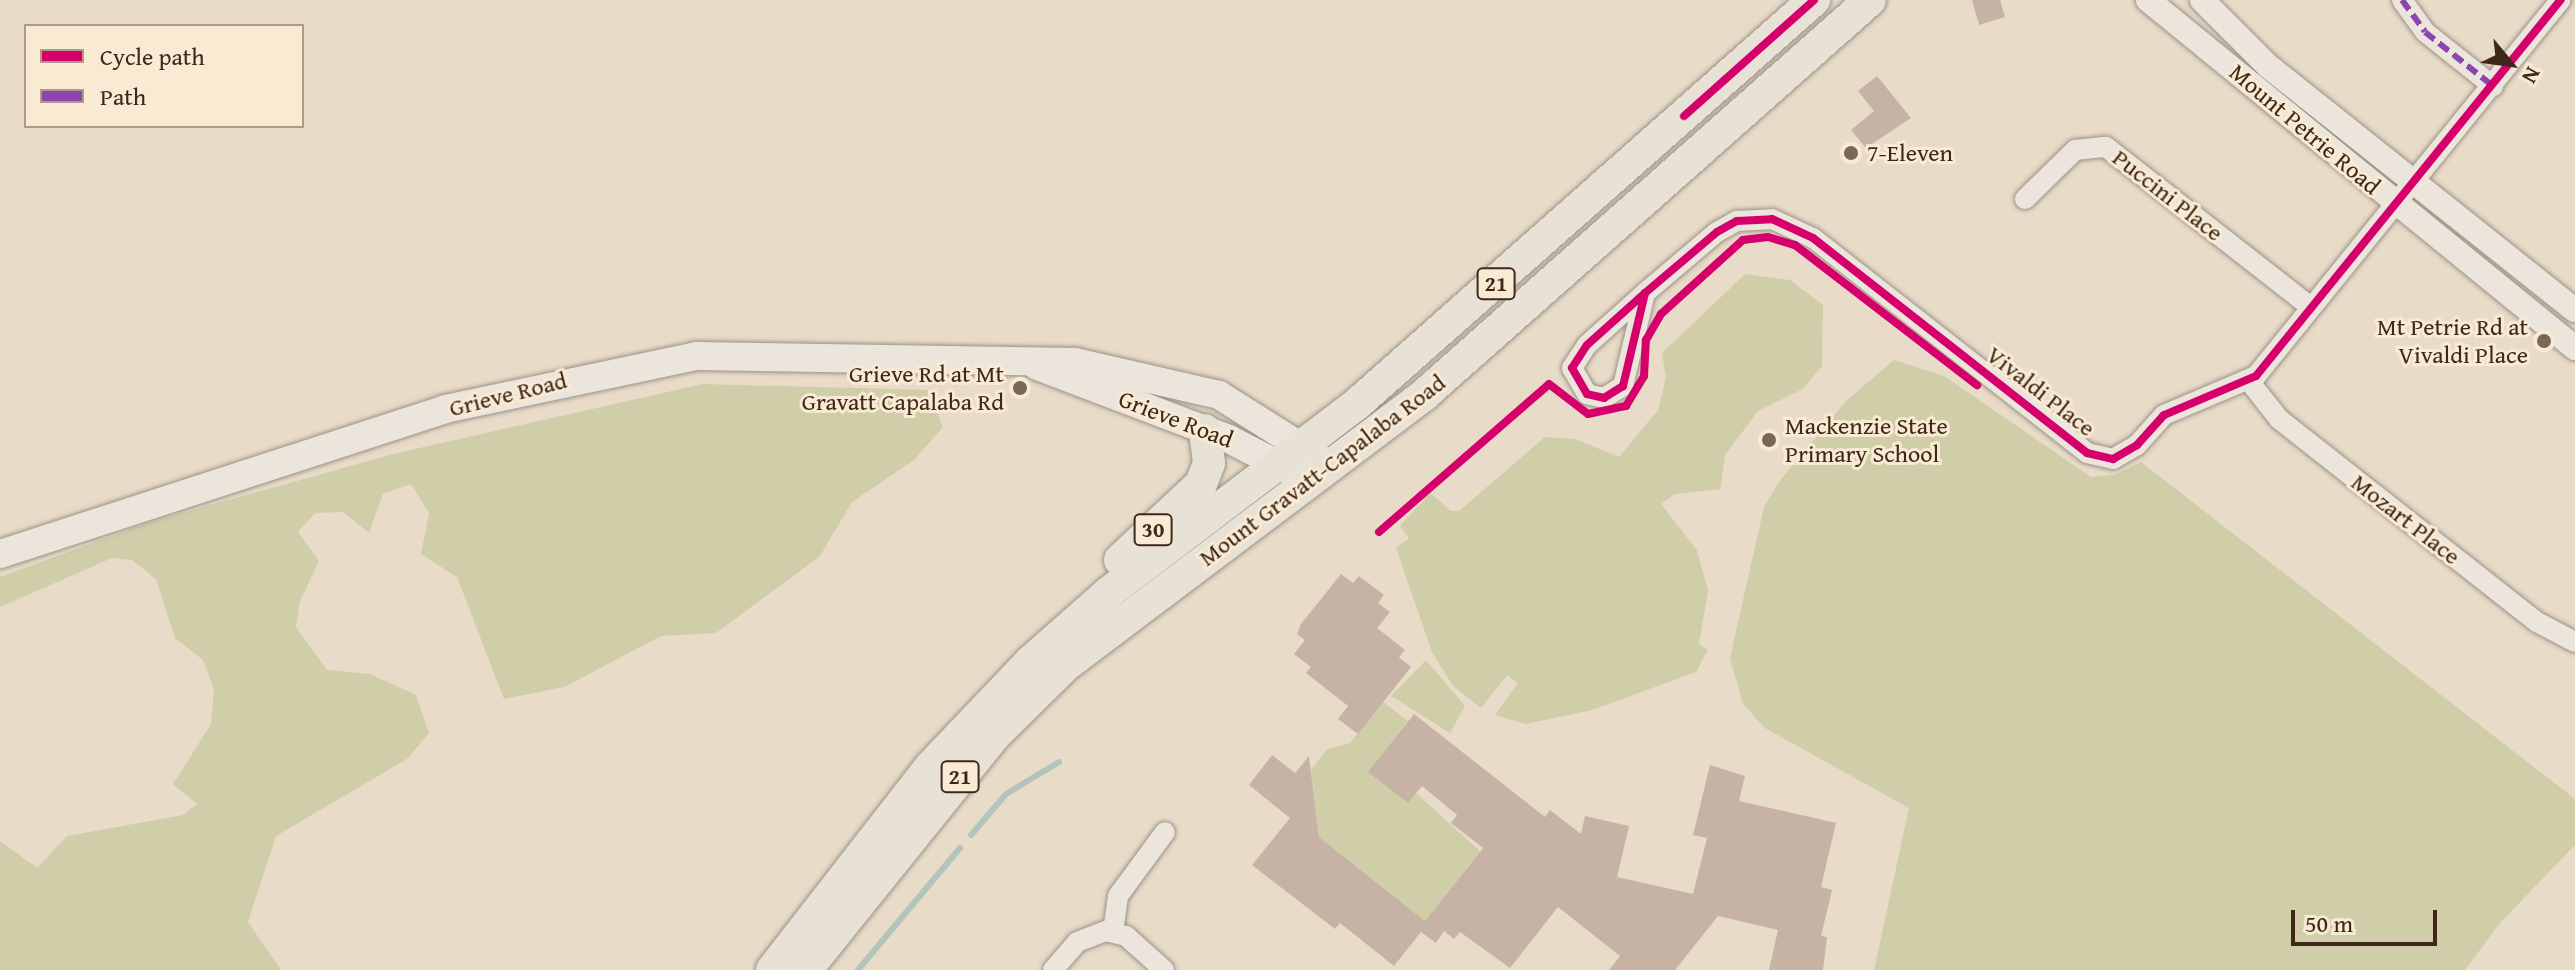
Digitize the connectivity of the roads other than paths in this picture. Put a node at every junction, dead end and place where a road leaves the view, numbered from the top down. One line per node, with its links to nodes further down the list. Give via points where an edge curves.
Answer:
1 (1814, 0): 18 (highway, Mount Gravatt-Capalaba Road / 21, via 1491,288)
2 (1870, 0): 19 (highway, Mount Gravatt-Capalaba Road / 21, via 1458,366)
3 (2148, 0): 10 (street, Mount Petrie Road)
4 (2202, 0): 8 (street, Mount Petrie Road, via 2268,66)
5 (2560, 0): 7 (street)
6 (2413, 4): 7 (street, via 2425,32)
7 (2493, 86): 8 (street)
8 (2413, 183): 10 (street); 13 (street, Mount Petrie Road)
9 (2025, 199): 12 (street, Puccini Place, via 2075,150 2106,147)
10 (2394, 204): 12 (street); 14 (street, Mount Petrie Road)
11 (1645, 293): 11 (street, Vivaldi Place, via 1623,386 1604,398 1587,394 1574,380 1574,361); 16 (street, Vivaldi Place, via 1727,226 1749,219 1783,221 2101,460 2127,453 2183,405)
12 (2311, 307): 16 (street)
13 (2575, 310)
14 (2575, 348)
15 (1037, 365): 17 (main road, Grieve Road); 18 (main road, Grieve Road, via 1075,362 1198,387 1237,403); 20 (main road, Grieve Road, via 776,354 696,356 601,371 372,430)
16 (2249, 381): 22 (street, Mozart Place, via 2279,419 2537,622)
17 (1205, 430): 18 (main road, Grieve Road); 21 (highway, 30, via 1209,463 1201,484 1106,572)
18 (1290, 454): 19 (main road, Grieve Road); 21 (highway, Mount Gravatt-Capalaba Road / 21)
19 (1321, 475): 26 (highway, Mount Gravatt-Capalaba Road / 21, via 1126,615 1048,682 985,747)
20 (0, 554)
21 (1072, 623): 25 (highway, Mount Gravatt-Capalaba Road / 21, via 961,732)
22 (2575, 642)
23 (1165, 832): 24 (street, via 1118,896)
24 (1113, 932): 27 (street, via 1077,942); 28 (street)
25 (772, 970)
26 (806, 970)
27 (1053, 970)
28 (1164, 970)

